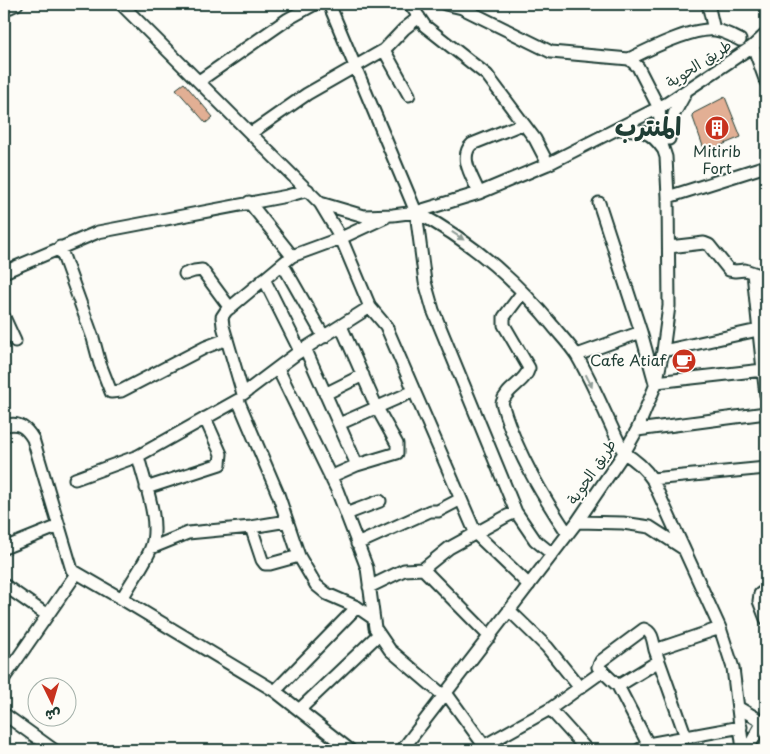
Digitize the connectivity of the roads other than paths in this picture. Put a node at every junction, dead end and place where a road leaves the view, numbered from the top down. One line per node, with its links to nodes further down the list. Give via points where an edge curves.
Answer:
1 (17, 4): 8 (street)
2 (121, 4): 17 (street)
3 (315, 4): 17 (street)
4 (329, 4): 16 (street)
5 (410, 4): 9 (street)
6 (445, 4): 15 (street, via 462,8 551,52)
7 (708, 4): 10 (street)
8 (4, 10)
9 (419, 17): 14 (street); 22 (street, via 425,26 487,75)
10 (714, 30): 12 (street); 15 (street, via 701,30)
11 (766, 34): 13 (street, طريق الحوية)
12 (740, 40)
13 (753, 46): 18 (street); 19 (street, طريق الحوية)
14 (384, 50): 16 (street); 20 (street)
15 (629, 59): 21 (street, via 638,67)
16 (355, 68): 24 (street, via 307,94); 35 (street)
17 (199, 81): 24 (street)
18 (766, 82)
19 (687, 90): 21 (street, طريق الحوية); 25 (street, via 674,114)
20 (409, 95)
21 (662, 106): 23 (street); 25 (street, طريق الحوية); 26 (street, طريق الحوية)
22 (522, 124): 27 (street, via 535,139); 30 (street, via 468,148 465,158)
23 (618, 129): 26 (street, via 644,131 654,138); 27 (street)
24 (251, 133): 29 (street)
25 (669, 139): 26 (street, طريق الحوية)
26 (665, 154): 31 (street, طريق الحوية)
27 (548, 164): 30 (street)
28 (766, 166): 31 (street)
29 (308, 190): 32 (street); 33 (street)
30 (479, 193): 35 (street)
31 (668, 197): 39 (street, طريق الحوية)
32 (249, 202): 38 (street, via 98,232); 40 (street)
33 (320, 203): 36 (street, via 364,216); 37 (street)
34 (599, 203): 52 (street)
35 (416, 212): 36 (street); 47 (street, one-way to 47, via 474,247); 84 (street, via 425,282 433,310)
36 (392, 214): 37 (street)
37 (341, 238): 40 (street); 48 (street)
38 (60, 247): 42 (street); 55 (street, via 111,392 121,391 206,347)
39 (669, 247): 43 (street, via 704,243 710,245 729,270); 58 (street, طريق الحوية, via 669,306)
40 (292, 256): 41 (street)
41 (283, 265): 46 (street); 54 (street)
42 (4, 272)
43 (753, 273): 45 (street); 53 (street)
44 (185, 274): 49 (street, via 202,270)
45 (766, 277)
46 (264, 279): 49 (street); 57 (street)
47 (522, 292): 59 (street); 91 (street, via 504,317 504,325 529,368 527,375 504,396 502,403 544,500)
48 (370, 307): 51 (street); 64 (street, via 386,326)
49 (230, 308): 55 (street, via 222,316)
50 (4, 317): 56 (street)
51 (341, 326): 54 (street); 61 (street)
52 (641, 332): 59 (street); 63 (street)
53 (760, 332): 58 (street); 62 (street)
54 (324, 337): 57 (street)
55 (227, 340): 67 (street)
56 (15, 341)
57 (302, 350): 60 (street); 65 (street)
58 (664, 351): 63 (street, طريق الحوية)
59 (576, 355): 74 (street, one-way to 74)
60 (278, 369): 67 (street); 78 (street)
61 (363, 375): 65 (street); 68 (street)
62 (765, 378): 63 (street); 66 (street)
63 (656, 383): 73 (street, طريق الحوية)
64 (414, 391): 68 (street); 82 (street)
65 (325, 394): 71 (street)
66 (766, 395)
67 (240, 397): 70 (street); 86 (street)
68 (377, 408): 71 (street); 76 (street, via 397,444 396,453)
69 (766, 413): 73 (street)
70 (205, 418): 75 (street); 81 (street, via 221,454 220,464)
71 (339, 424): 76 (street)
72 (4, 426): 88 (street, via 16,424 28,430)
73 (636, 430): 74 (street, طريق الحوية)
74 (624, 453): 80 (street, via 644,468); 87 (street, طريق الحوية)
75 (138, 456): 79 (street); 81 (street)
76 (358, 466): 78 (street)
77 (766, 468): 80 (street)
78 (330, 477): 85 (street)
79 (75, 479)
80 (652, 479): 95 (street)
81 (146, 488): 94 (street, via 154,518)
82 (461, 500): 90 (street); 92 (street)
83 (380, 501): 85 (street)
84 (516, 512): 90 (street); 96 (street, via 535,540)
85 (346, 514): 92 (street)
86 (287, 521): 89 (street); 97 (street)
87 (577, 522): 91 (street, طريق الحوية); 95 (street, via 650,527)
88 (59, 526): 93 (street); 99 (street)
89 (251, 527): 94 (street, via 188,533); 97 (street, via 265,564)
90 (476, 534): 98 (street, via 449,548); 101 (street)
91 (568, 534): 96 (street, طريق الحوية)
92 (357, 544): 102 (street, via 367,568)
93 (4, 548)
94 (151, 548): 104 (street)
95 (684, 549): 110 (street)
96 (552, 554): 101 (street, طريق الحوية)
97 (299, 556): 105 (street, via 316,585 327,594)
98 (423, 569): 102 (street, via 404,570); 112 (street)
99 (76, 574): 104 (street); 107 (street)
100 (4, 585): 107 (street)
101 (529, 585): 106 (street, طريق الحوية)
102 (369, 587): 108 (street)
103 (766, 590): 109 (street, via 760,594 759,601)
104 (122, 598): 118 (street)
105 (357, 607): 108 (street); 118 (street)
106 (510, 610): 112 (street, طريق الحوية); 117 (street, via 547,647)
107 (47, 615): 115 (street)
108 (373, 618): 111 (street)
109 (766, 619)
110 (720, 628): 113 (street); 120 (street, via 733,668)
111 (379, 634): 119 (street, via 390,650); 122 (street)
112 (490, 637): 119 (street, طريق الحوية)
113 (657, 655): 114 (street, via 652,634 644,629 601,661 598,667); 116 (street); 126 (street)
114 (603, 671): 116 (street); 117 (street)
115 (4, 678)
116 (618, 686): 127 (street)
117 (580, 688): 121 (street)
118 (275, 691): 122 (street)
119 (445, 695): 121 (street, via 483,744); 128 (street, طريق الحوية)
120 (739, 708): 124 (street); 125 (street)
121 (550, 709): 131 (street)
122 (299, 710): 130 (street)
123 (4, 714): 129 (street)
124 (765, 722): 133 (street)
125 (741, 727): 126 (street); 132 (street)
126 (686, 737): 127 (street)
127 (644, 747)
128 (406, 748)
129 (54, 750)
130 (350, 750)
131 (586, 750)
132 (743, 750)
133 (748, 750)

